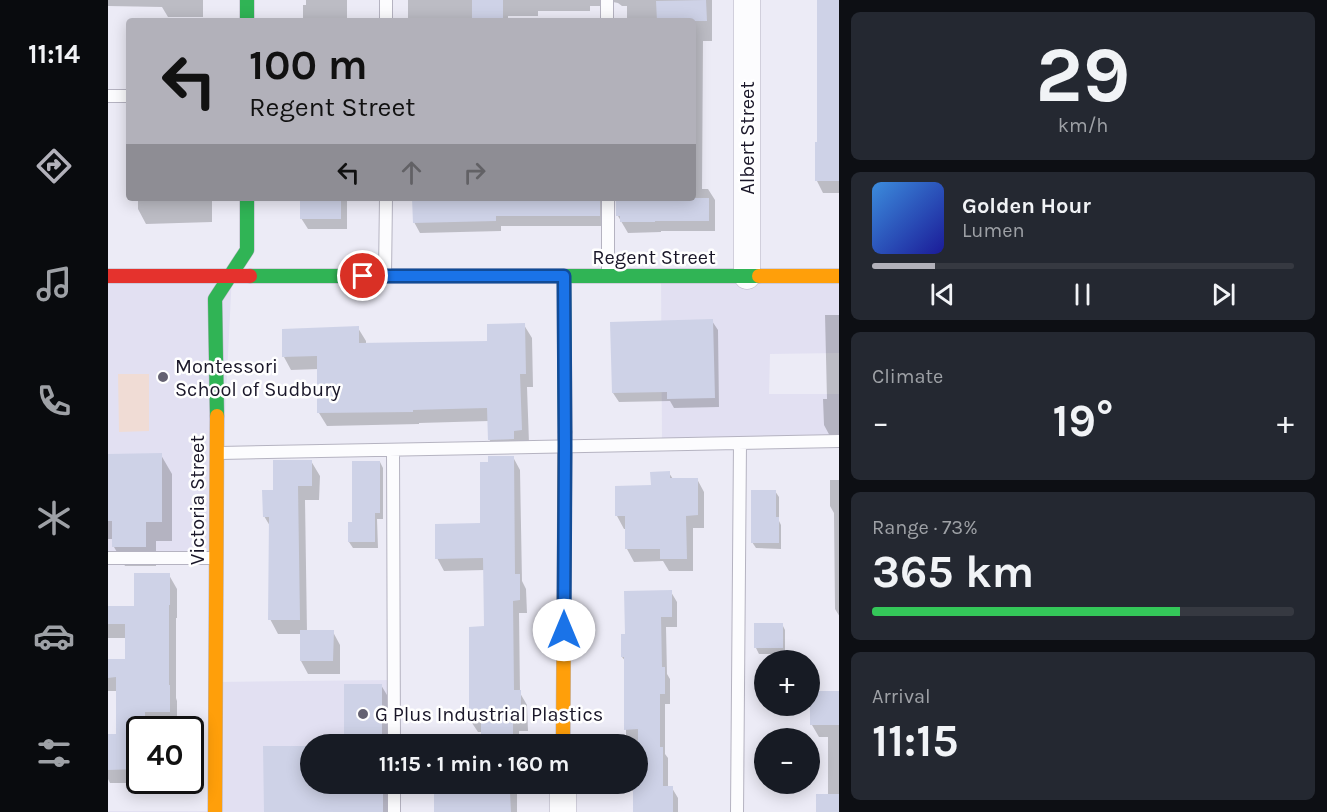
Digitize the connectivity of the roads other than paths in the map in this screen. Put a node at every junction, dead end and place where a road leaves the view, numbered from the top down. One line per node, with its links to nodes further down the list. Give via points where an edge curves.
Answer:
1 (247, 0): 5 (street)
2 (386, 0): 6 (lane)
3 (607, 0): 7 (lane)
4 (747, 0): 18 (street, Albert Street)
5 (247, 18)
6 (386, 18)
7 (607, 18)
8 (108, 96): 9 (lane)
9 (126, 96)
10 (247, 201): 14 (street, Victoria Street, via 247,250)
11 (386, 201): 15 (lane)
12 (608, 201): 17 (lane)
13 (108, 276): 14 (street, Regent Street)
14 (231, 276): 15 (street, Regent Street); 24 (street, Victoria Street, via 215,299)
15 (386, 276): 16 (street, Regent Street)
16 (564, 276): 17 (street, Regent Street); 22 (street)
17 (608, 276): 18 (street, Regent Street)
18 (747, 276): 19 (street, Regent Street)
19 (839, 276)
20 (839, 441): 21 (lane)
21 (740, 443): 22 (lane); 34 (lane)
22 (565, 446): 23 (lane); 28 (street)
23 (393, 450): 24 (lane); 27 (lane)
24 (218, 453): 26 (street, Victoria Street)
25 (108, 558): 26 (lane)
26 (217, 558): 31 (street, Victoria Street)
27 (394, 734)
28 (563, 734)
29 (394, 794): 32 (lane)
30 (563, 794): 33 (street)
31 (215, 812)
32 (394, 812)
33 (563, 812)
34 (737, 812)

